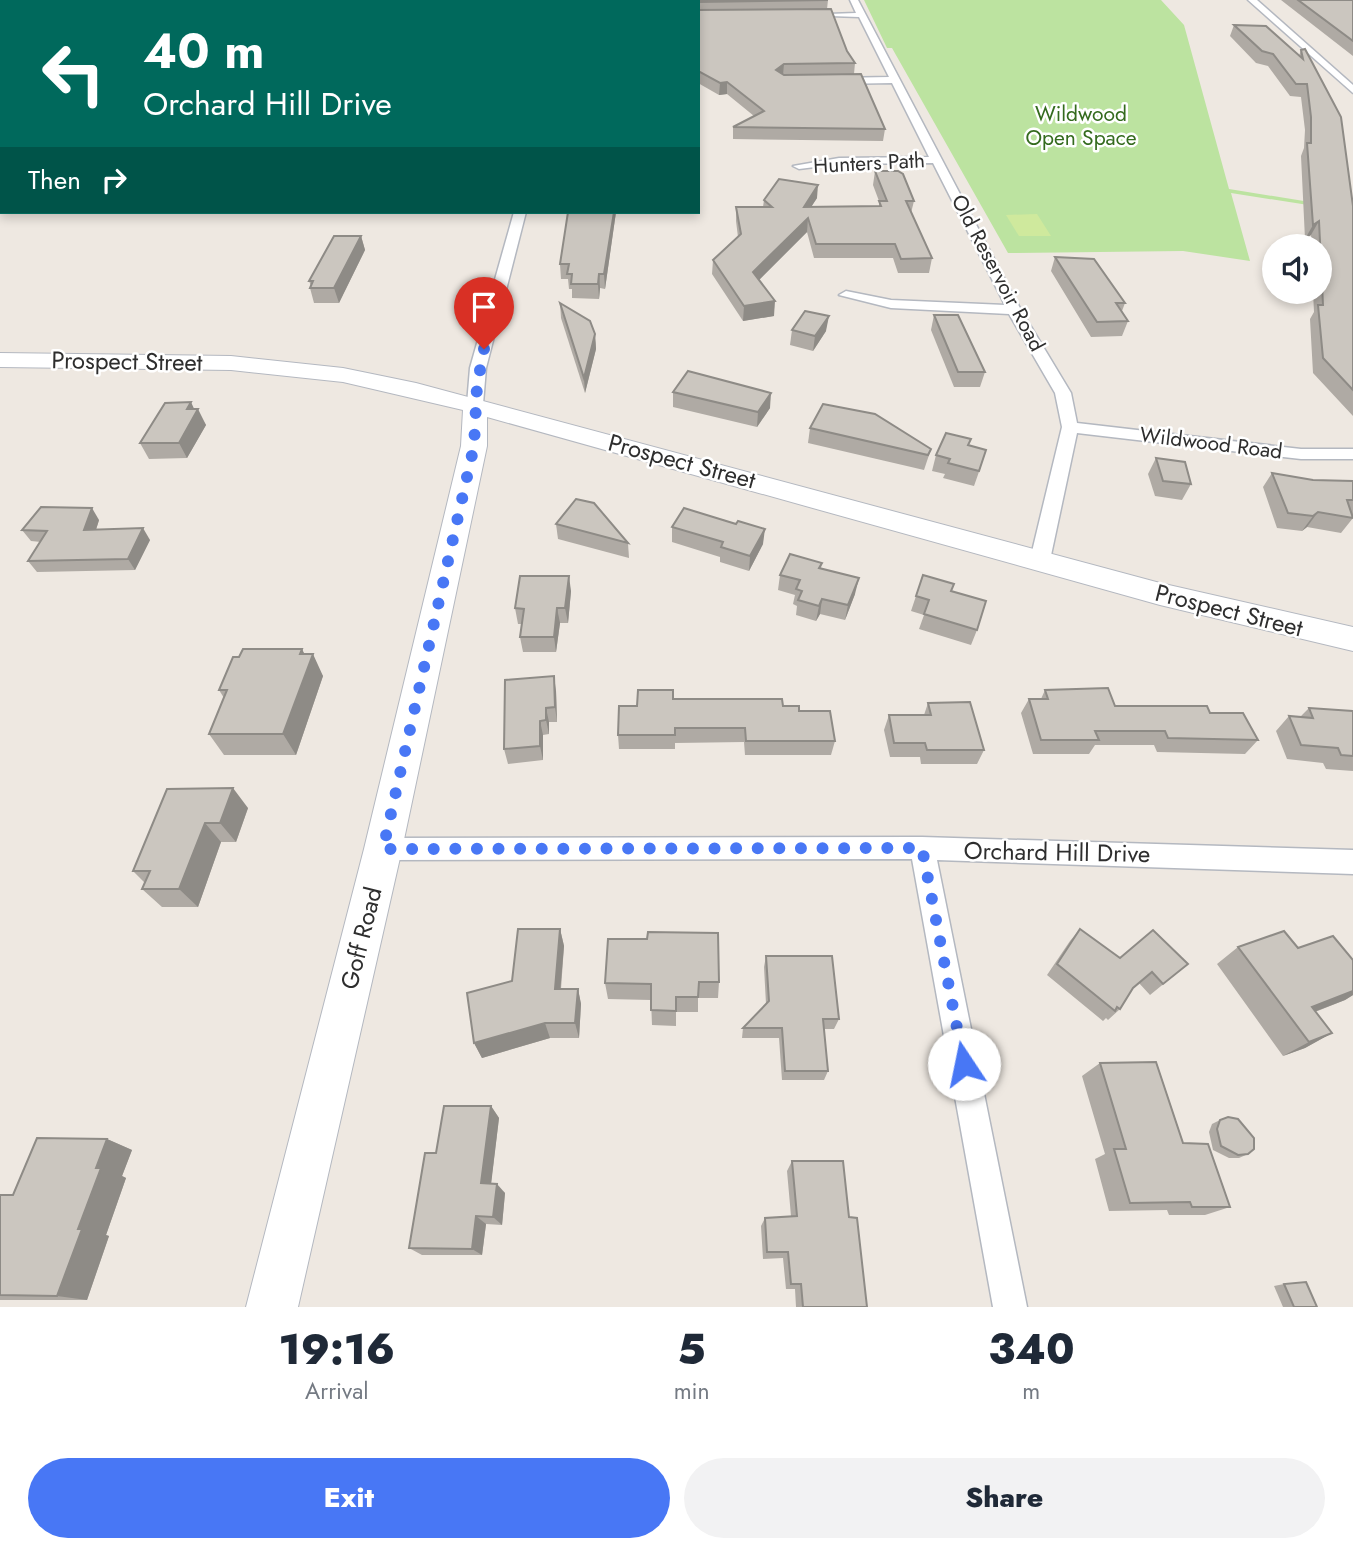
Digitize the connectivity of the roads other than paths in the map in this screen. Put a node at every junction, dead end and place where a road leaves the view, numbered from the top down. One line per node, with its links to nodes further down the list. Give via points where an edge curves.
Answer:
1 (854, 0): 4 (street, Old Reservoir Road)
2 (1252, 0): 7 (street)
3 (793, 15): 4 (street)
4 (860, 15): 5 (street, Old Reservoir Road)
5 (894, 80): 6 (street); 8 (street, Old Reservoir Road)
6 (824, 81)
7 (1353, 90)
8 (939, 160): 9 (street, Hunters Path); 12 (street, Old Reservoir Road)
9 (799, 166)
10 (519, 214): 14 (street, via 478,368)
11 (846, 295): 12 (street, via 891,304)
12 (1014, 310): 15 (street, Old Reservoir Road, via 1063,393)
13 (0, 360): 14 (main road, Prospect Street, via 269,366 343,375)
14 (475, 404): 17 (main road, Prospect Street); 20 (main road, Goff Road, via 474,446)
15 (1070, 427): 16 (street, Wildwood Road, via 1301,454); 17 (street, Old Reservoir Road)
16 (1353, 454)
17 (1040, 560): 18 (main road, Prospect Street)
18 (1353, 639)
19 (922, 848): 20 (street, Orchard Hill Drive); 21 (street, Orchard Hill Drive); 23 (street)
20 (383, 849): 22 (main road, Goff Road)
21 (1353, 862)
22 (272, 1307)
23 (1010, 1307)

